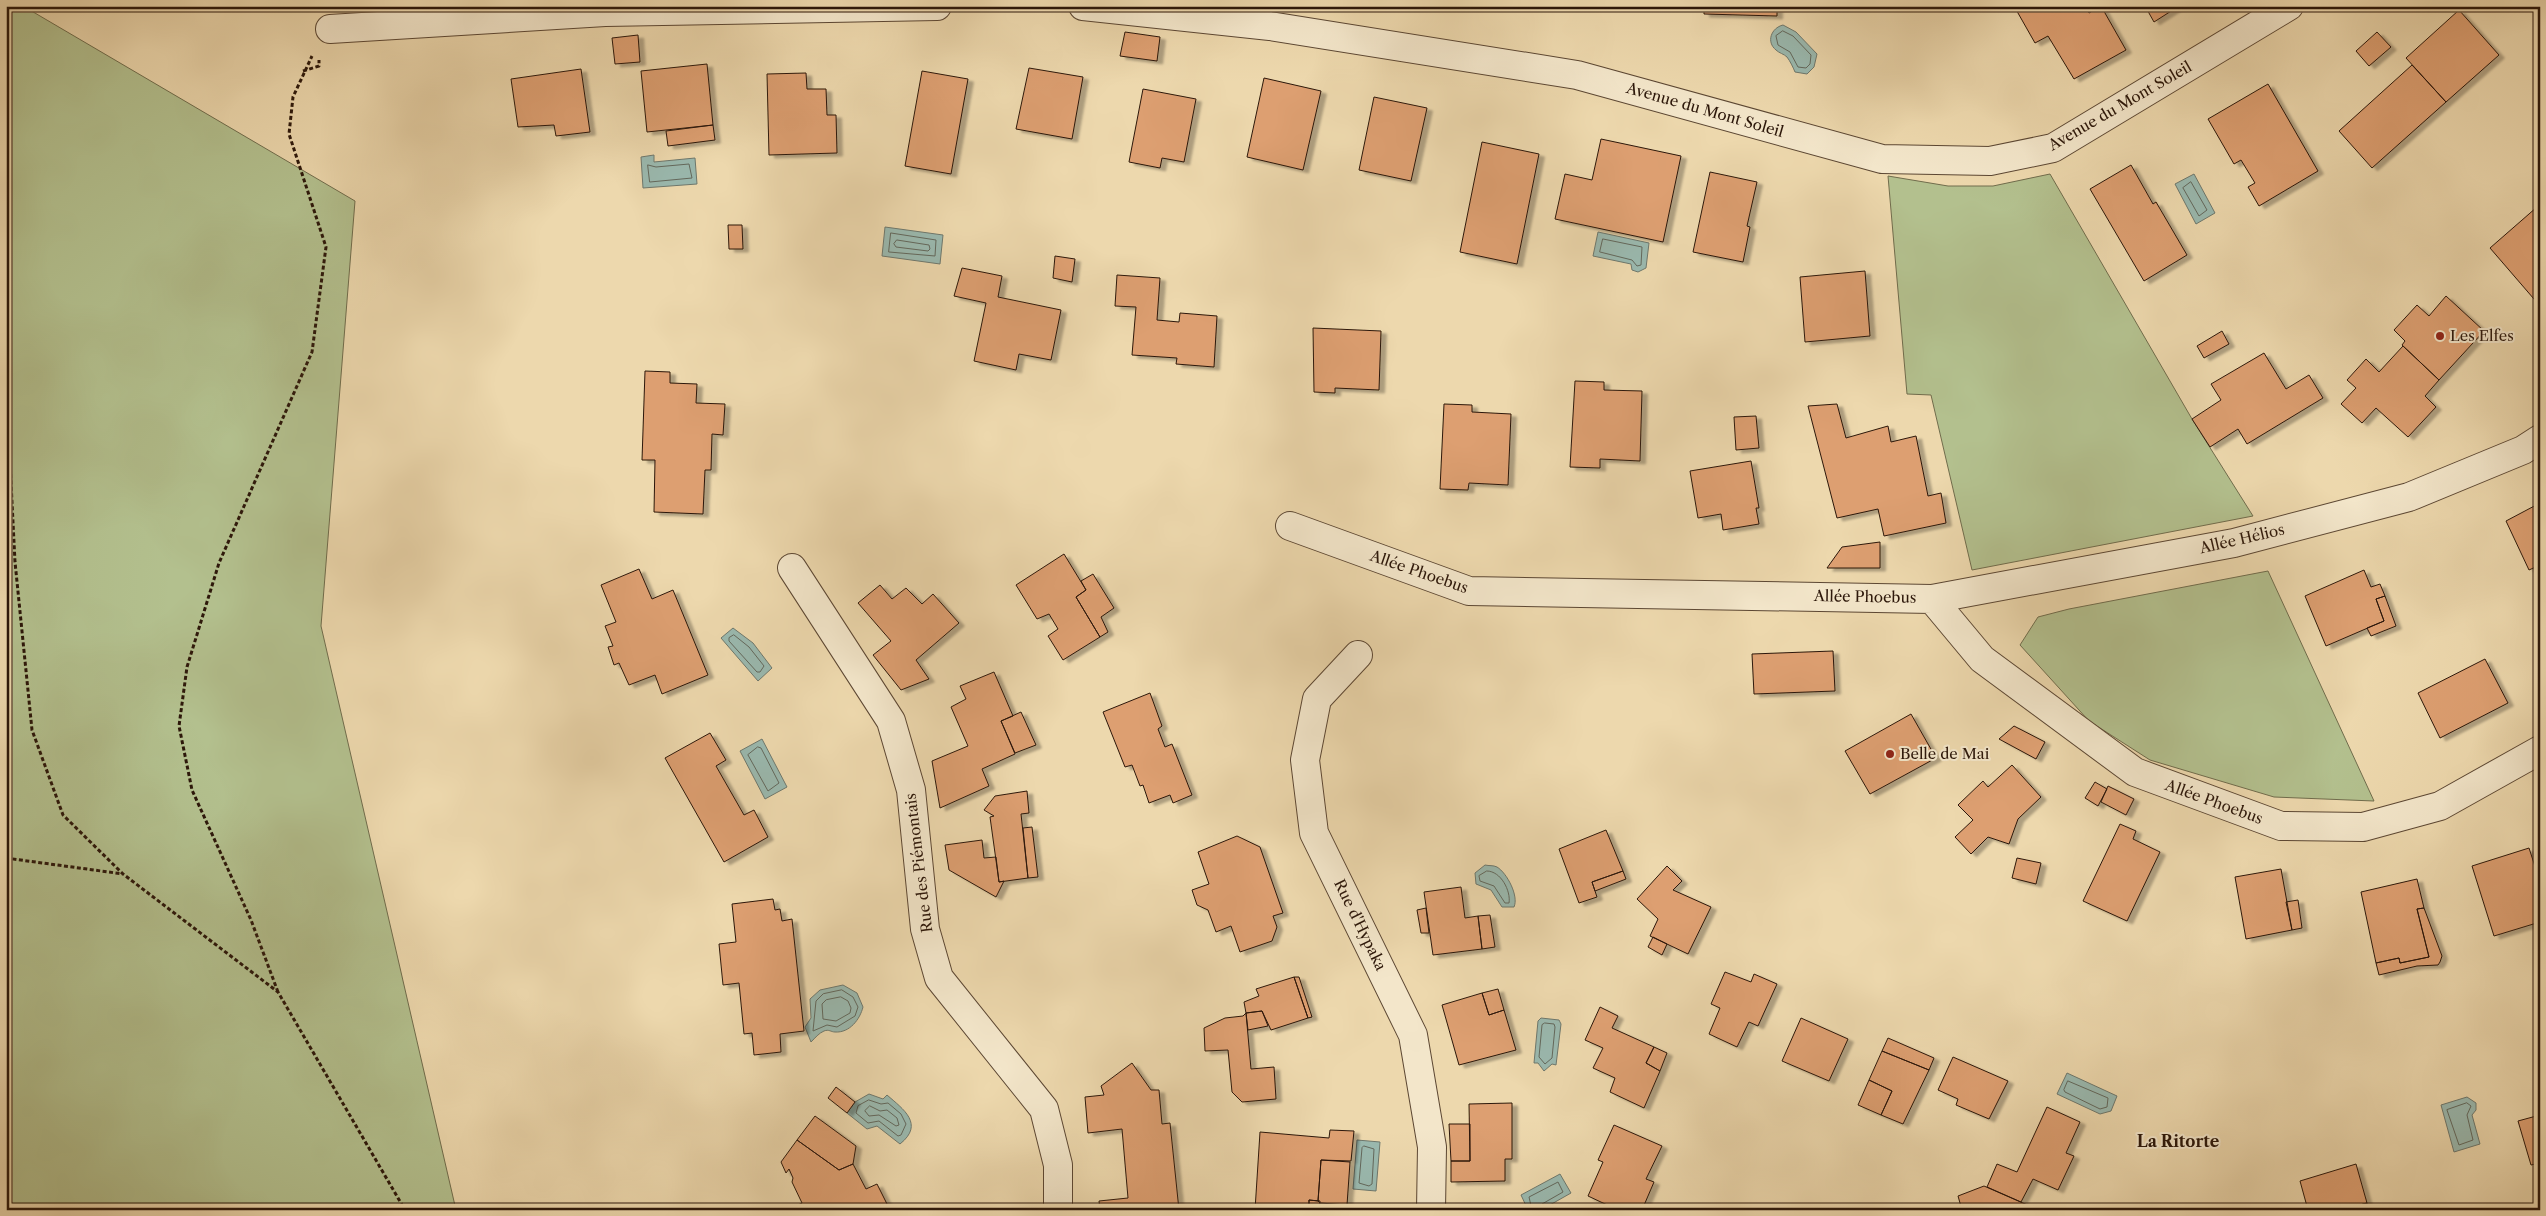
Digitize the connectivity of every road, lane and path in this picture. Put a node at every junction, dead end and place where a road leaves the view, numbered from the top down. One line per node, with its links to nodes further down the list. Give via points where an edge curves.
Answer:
1 (937, 6): 4 (street, via 605,12)
2 (1083, 6): 3 (street, Avenue du Mont Soleil, via 1270,26 1578,75 1882,159 1990,161 2053,148)
3 (2289, 6)
4 (325, 38): 5 (path); 5 (path, via 319,66)
5 (303, 72): 15 (path, via 293,97 289,134 326,247 312,352 219,563 187,667 179,726 192,790 251,920)
6 (6, 383): 14 (path, via 15,562 32,730 64,815)
7 (2540, 439): 10 (street, Allée Hélios, via 2523,450 2409,497 2234,543)
8 (1290, 526): 10 (street, Allée Phoebus, via 1469,591)
9 (792, 568): 17 (street, Rue des Piémontais, via 891,721 911,790 925,929 939,978 1044,1109 1058,1165)
10 (1932, 599): 12 (street, Allée Phoebus, via 1982,658 2135,772 2281,826 2363,827 2440,806)
11 (1358, 655): 18 (street, Rue d'Hypaka, via 1317,699 1305,760 1314,833 1413,1035 1432,1147)
12 (2540, 750)
13 (6, 858): 14 (path)
14 (123, 874): 15 (path)
15 (278, 992): 16 (path)
16 (405, 1210)
17 (1058, 1210)
18 (1431, 1210)

